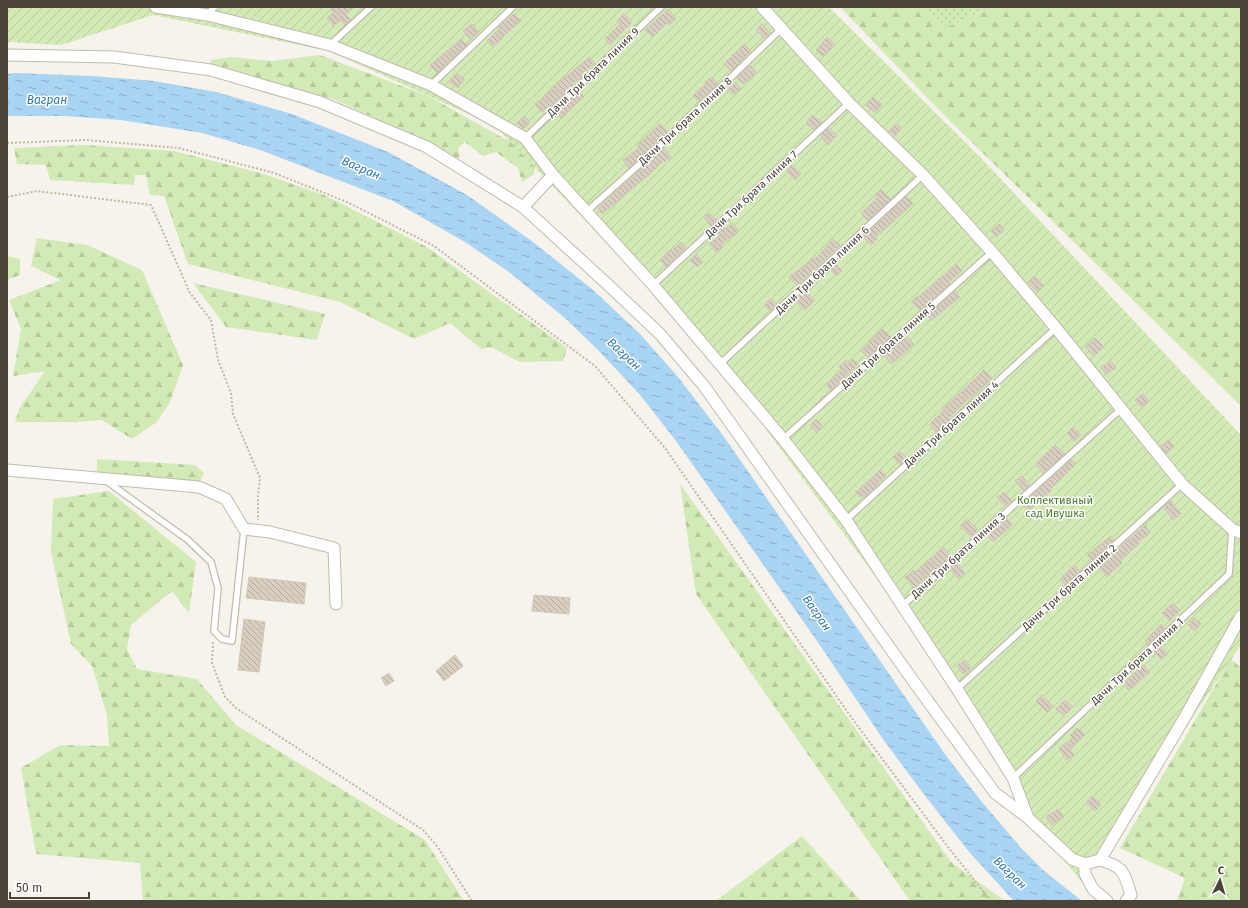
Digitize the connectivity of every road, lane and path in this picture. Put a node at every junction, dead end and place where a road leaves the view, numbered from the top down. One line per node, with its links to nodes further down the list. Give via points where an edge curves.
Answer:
1 (156, 7): 6 (street)
2 (371, 7): 8 (lane)
3 (513, 7): 10 (lane)
4 (661, 7): 12 (lane, Дачи Три брата линия 9)
5 (762, 7): 7 (street)
6 (211, 11): 8 (street)
7 (782, 28): 11 (street); 18 (lane, Дачи Три брата линия 8, via 662,144)
8 (330, 45): 10 (street)
9 (7, 55): 17 (street, via 114,56 210,70 313,100 427,147)
10 (431, 85): 12 (street)
11 (849, 102): 14 (street); 20 (lane, Дачи Три брата линия 7)
12 (525, 138): 15 (street)
13 (7, 143): 41 (path, via 86,140 179,148 274,173 347,202 434,246 595,366 665,448 851,717)
14 (924, 175): 19 (street); 22 (lane, Дачи Три брата линия 6)
15 (553, 176): 17 (street); 18 (street)
16 (7, 196): 29 (path, via 37,191 151,205 190,293 211,320 218,360 231,393 233,414 260,478 258,522)
17 (523, 207): 37 (street, via 660,334 704,386 995,793)
18 (586, 212): 20 (street)
19 (992, 252): 21 (street); 24 (lane, Дачи Три брата линия 5)
20 (653, 286): 22 (street)
21 (1056, 328): 23 (street); 28 (lane, Дачи Три брата линия 4)
22 (720, 364): 24 (street)
23 (1121, 408): 27 (street); 32 (lane, Дачи Три брата линия 3)
24 (783, 439): 28 (street)
25 (7, 470): 26 (street)
26 (104, 480): 29 (street, via 198,487 226,499); 34 (lane, via 188,540 211,562 218,588)
27 (1182, 484): 30 (street); 35 (lane, Дачи Три брата линия 2)
28 (846, 520): 32 (street)
29 (244, 528): 31 (street, via 334,548); 34 (lane, via 232,641 222,639)
30 (1237, 531): 36 (lane, Дачи Три брата линия 1, via 1229,574)
31 (336, 604)
32 (902, 606): 35 (street)
33 (1241, 616): 38 (street, via 1185,717)
34 (214, 630): 40 (path, via 212,663 225,697 236,708 423,830 437,846)
35 (957, 689): 36 (street)
36 (1013, 778): 37 (street)
37 (1028, 818): 39 (street, via 1072,859)
38 (1100, 860): 39 (street); 43 (street, via 1112,863 1124,872 1132,895)
39 (1085, 864): 42 (street, via 1085,874 1094,889)
40 (472, 901)
41 (991, 901)
42 (1107, 901)
43 (1126, 901)

